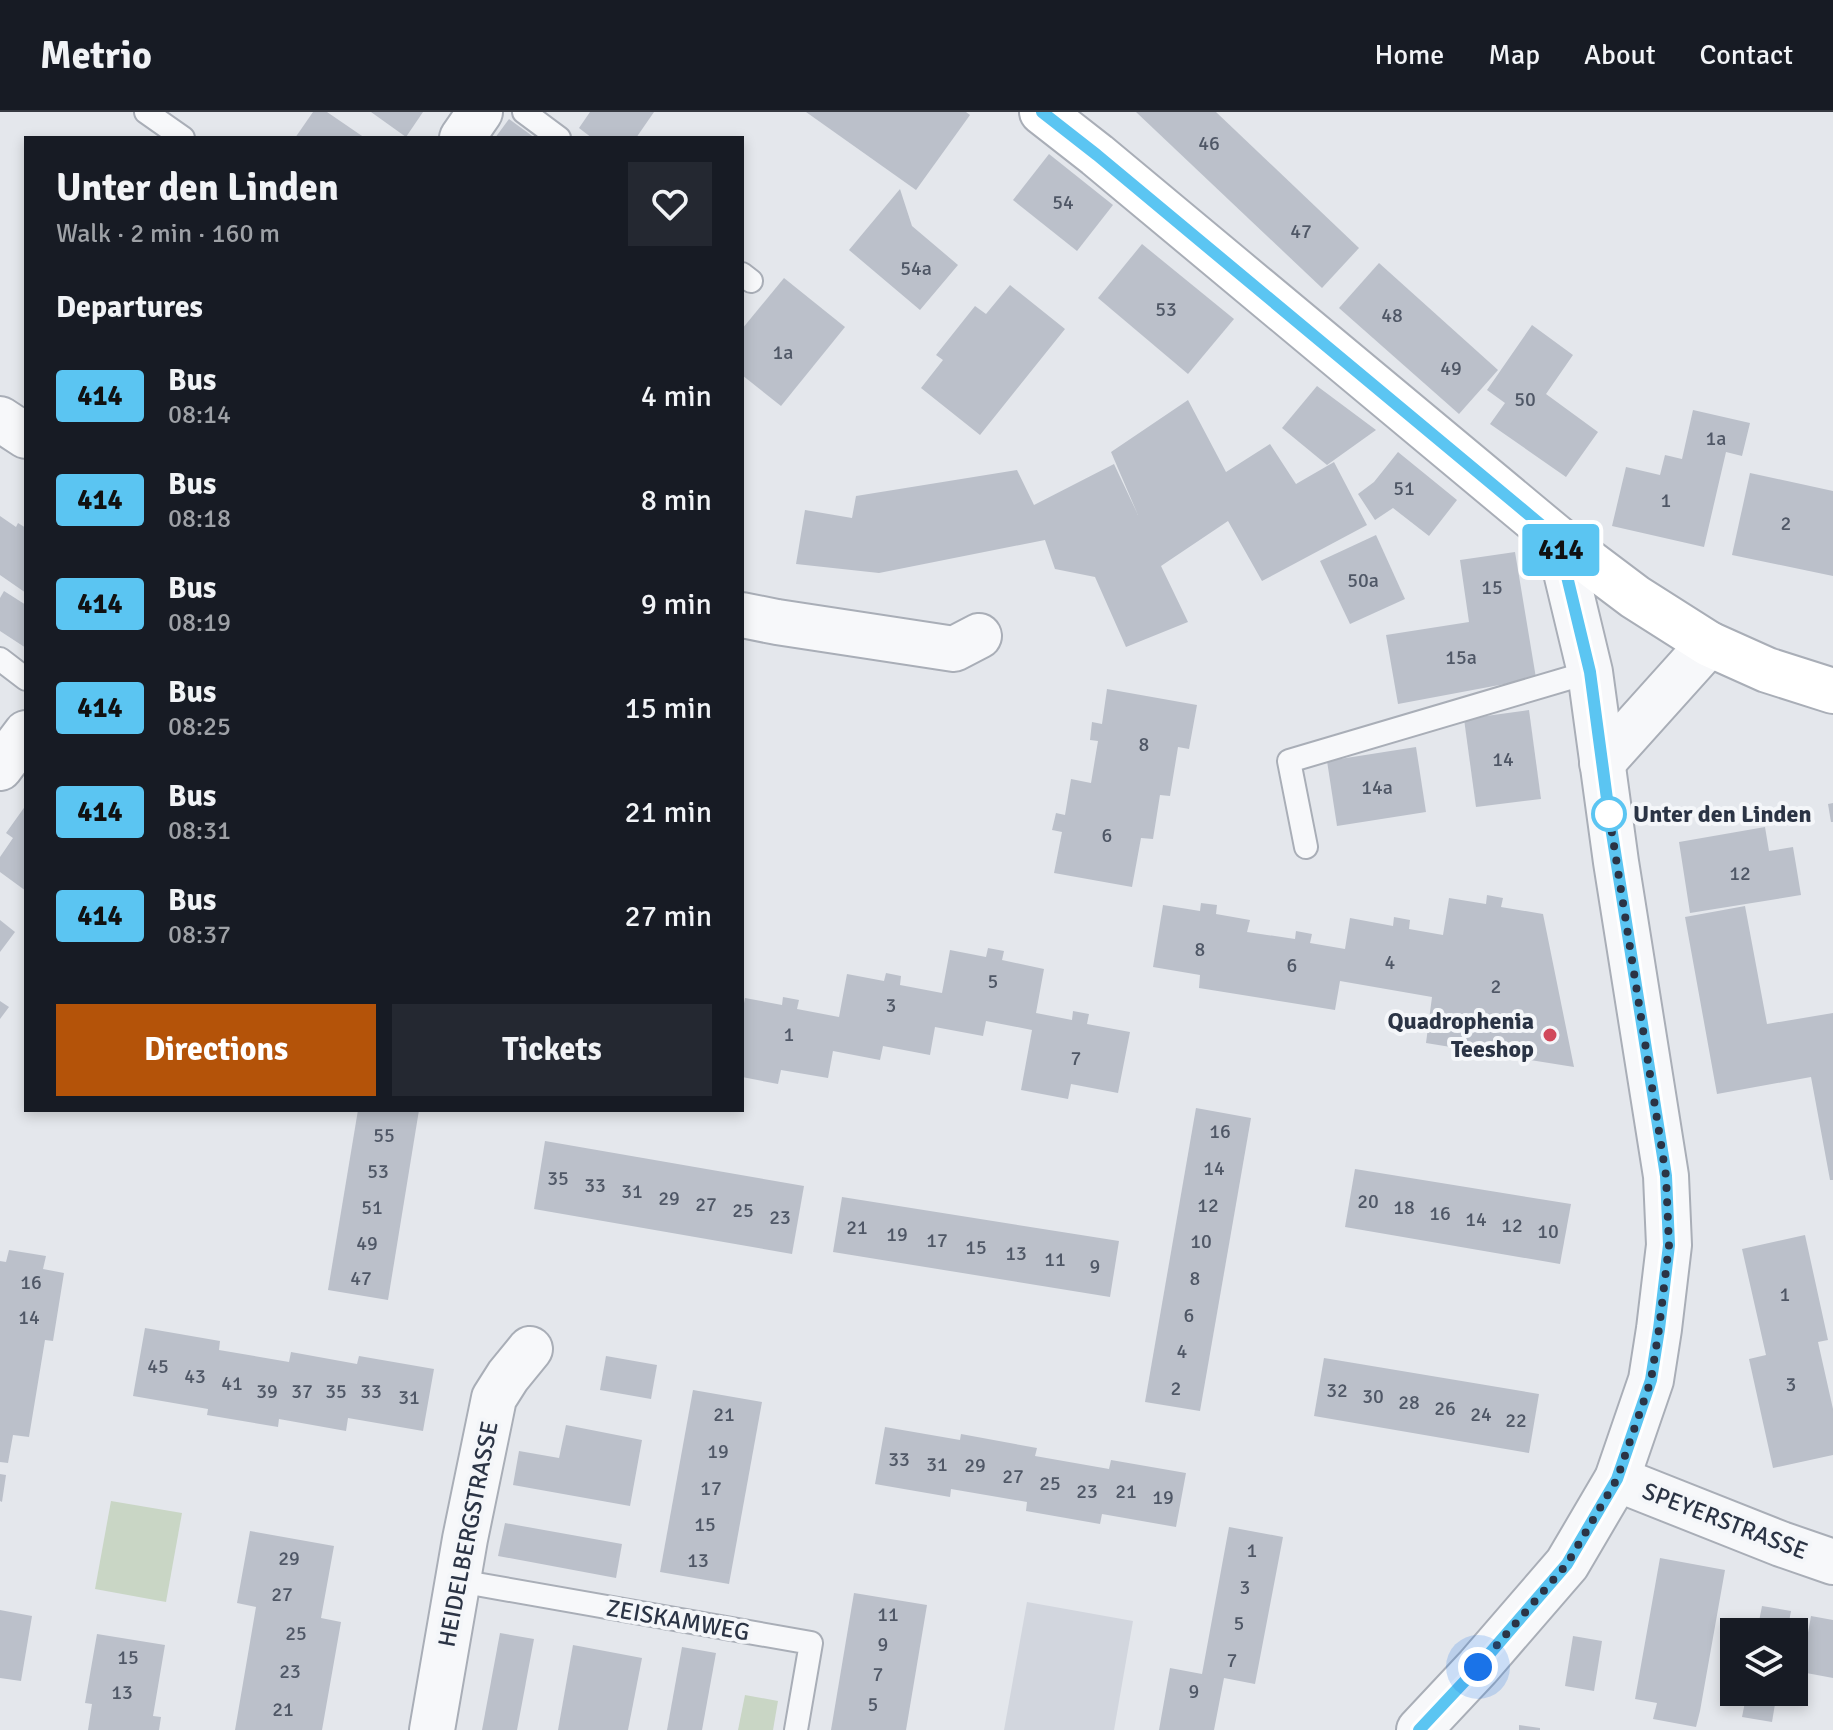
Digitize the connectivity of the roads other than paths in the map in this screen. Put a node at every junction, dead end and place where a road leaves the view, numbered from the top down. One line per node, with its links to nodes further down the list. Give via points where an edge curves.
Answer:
1 (146, 112): 5 (lane)
2 (480, 112): 6 (street)
3 (524, 112): 7 (lane)
4 (1042, 112): 10 (street)
5 (180, 136)
6 (463, 136)
7 (556, 136)
8 (0, 419): 9 (street)
9 (24, 435)
10 (1558, 539): 13 (street); 15 (street)
11 (744, 615): 12 (street, via 954,649)
12 (979, 636)
13 (1709, 644): 17 (street); 19 (street)
14 (0, 659): 16 (lane)
15 (1590, 672): 19 (street); 21 (lane, via 1289,761)
16 (24, 677)
17 (1833, 691)
18 (24, 736): 20 (street)
19 (1602, 763): 23 (street, via 1666,1176 1669,1245 1651,1380)
20 (0, 768)
21 (1306, 847)
22 (530, 1349): 25 (street, HEIDELBERGSTRASSE, via 494,1398)
23 (1617, 1479): 24 (street, SPEYERSTRASSE); 28 (street, via 1567,1564)
24 (1833, 1562)
25 (459, 1581): 26 (street, HEIDELBERGSTRASSE); 27 (lane, ZEISKAMWEG, via 811,1643)
26 (432, 1730)
27 (796, 1730)
28 (1419, 1730)

